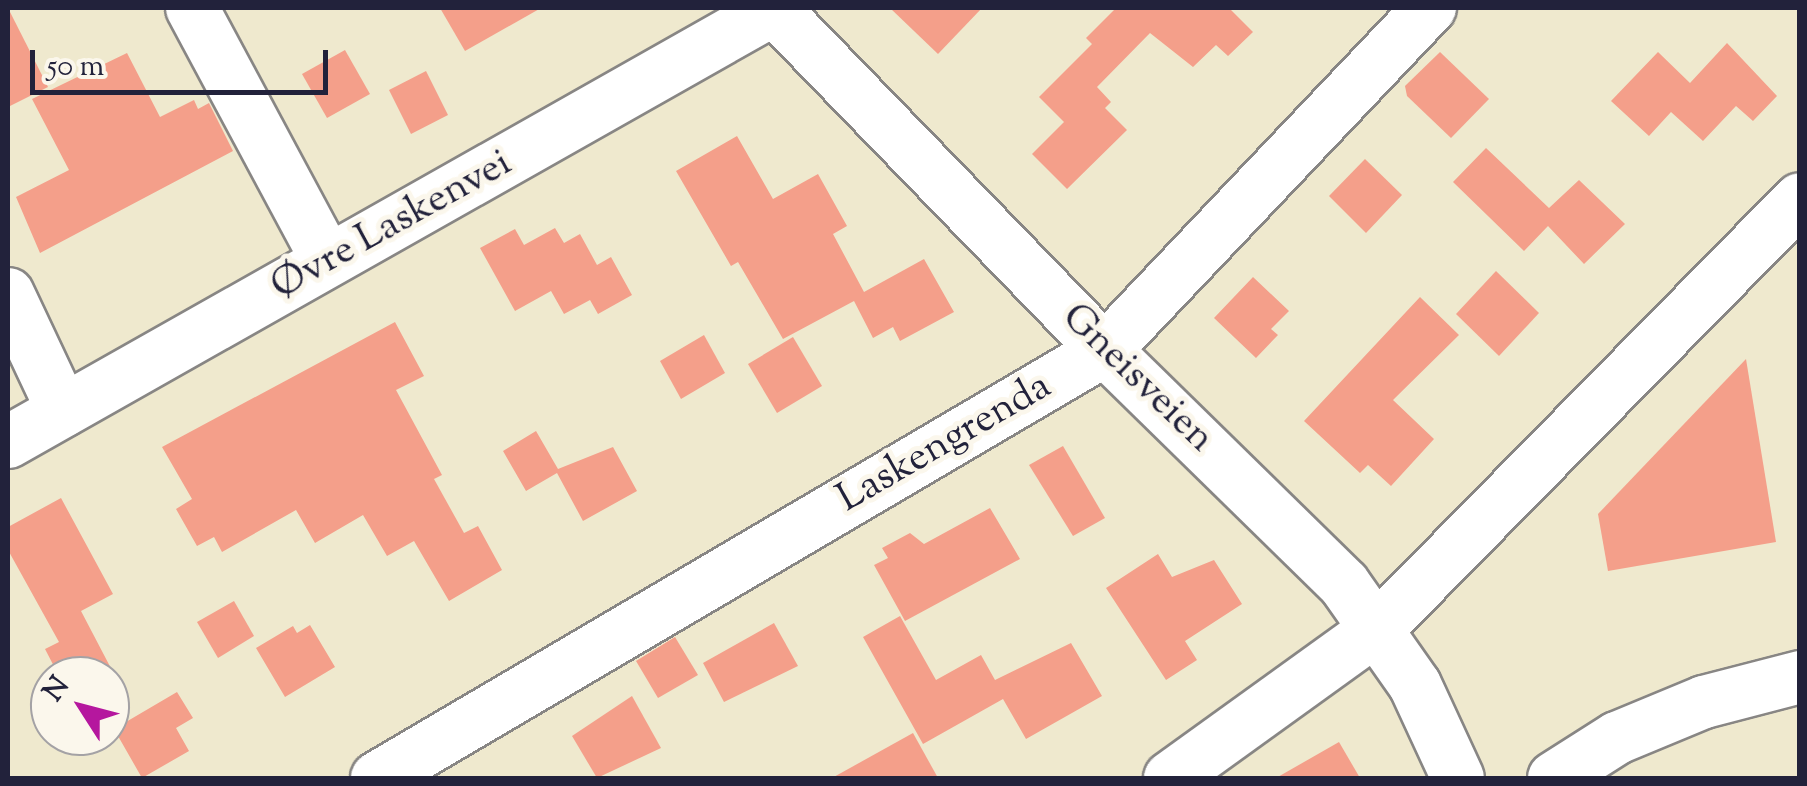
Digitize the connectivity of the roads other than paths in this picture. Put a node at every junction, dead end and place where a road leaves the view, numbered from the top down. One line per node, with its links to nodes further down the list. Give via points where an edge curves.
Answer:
1 (192, 8): 5 (street)
2 (775, 8): 5 (street, Øvre Laskenvei); 7 (street, Gneisveien)
3 (1430, 8): 7 (street, Laskengrenda)
4 (1800, 199): 10 (street)
5 (328, 260): 8 (street, Øvre Laskenvei)
6 (8, 294): 8 (street)
7 (1105, 350): 10 (street, Gneisveien, via 1252,489); 13 (street, Laskengrenda)
8 (63, 411): 9 (street, Øvre Laskenvei)
9 (8, 442)
10 (1379, 627): 14 (street); 15 (street, Gneisveien)
11 (1800, 677): 12 (street, via 1704,702)
12 (1624, 758): 16 (street)
13 (377, 778)
14 (1170, 778)
15 (1458, 778)
16 (1554, 778)

